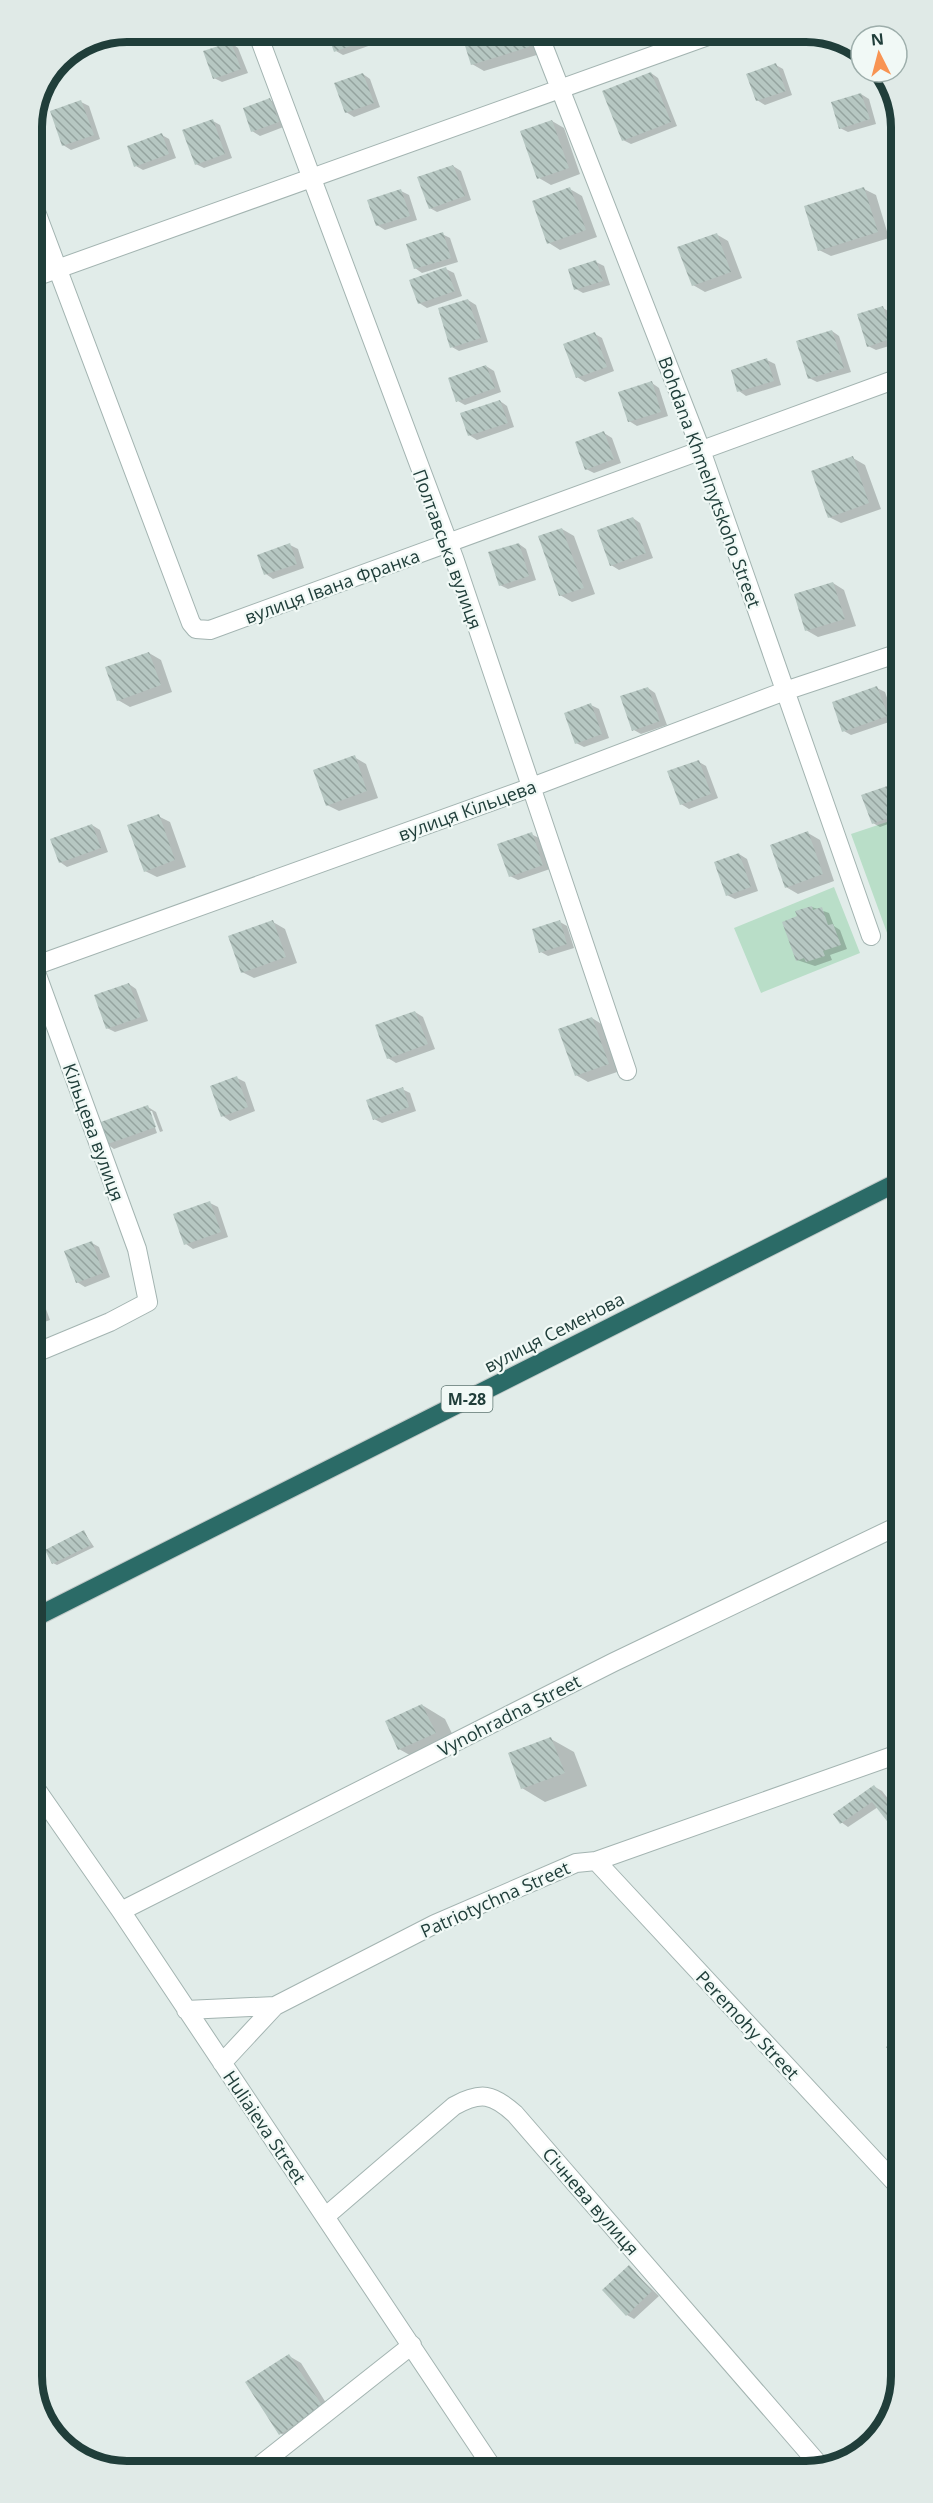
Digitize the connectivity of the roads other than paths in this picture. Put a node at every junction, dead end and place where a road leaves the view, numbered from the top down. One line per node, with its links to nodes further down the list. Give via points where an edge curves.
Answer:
1 (261, 42): 5 (street, Полтавська вулиця)
2 (542, 42): 4 (street, Bohdana Khmelnytskoho Street)
3 (691, 42): 4 (street)
4 (559, 89): 5 (street); 10 (street, Bohdana Khmelnytskoho Street)
5 (309, 176): 7 (street); 11 (street, Полтавська вулиця)
6 (42, 229): 7 (street, вулиця Івана Франка)
7 (56, 269): 8 (street); 11 (street, вулиця Івана Франка, via 190,623 196,630 210,630)
8 (42, 274)
9 (891, 381): 10 (street, вулиця Івана Франка)
10 (701, 450): 11 (street, вулиця Івана Франка); 13 (street, Bohdana Khmelnytskoho Street)
11 (447, 544): 14 (street, Полтавська вулиця)
12 (891, 656): 13 (street, вулиця Кільцева)
13 (785, 692): 14 (street, вулиця Кільцева); 15 (street, Bohdana Khmelnytskoho Street)
14 (532, 787): 16 (street, вулиця Кільцева); 18 (street, Полтавська вулиця)
15 (871, 936)
16 (42, 962)
17 (42, 990): 20 (street, Кільцева вулиця, via 137,1249 148,1302)
18 (627, 1071)
19 (891, 1186): 22 (highway, вулиця Семенова / М-28)
20 (42, 1349)
21 (891, 1529): 26 (street, Vynohradna Street, via 614,1662)
22 (42, 1613)
23 (891, 1756): 25 (street, Patriotychna Street)
24 (42, 1797): 26 (street, Huliaieva Street)
25 (596, 1861): 27 (street, Patriotychna Street, via 576,1863 435,1924); 30 (street, Peremohy Street)
26 (121, 1911): 28 (street, Huliaieva Street)
27 (274, 2006): 28 (street); 29 (street, Patriotychna Street)
28 (186, 2010): 29 (street, Huliaieva Street)
29 (222, 2063): 31 (street, Huliaieva Street)
30 (891, 2178)
31 (326, 2216): 32 (street, Huliaieva Street); 33 (street, Січнева вулиця, via 454,2106 470,2097 486,2096 501,2101)
32 (411, 2345): 34 (street); 35 (street, Huliaieva Street)
33 (815, 2460)
34 (265, 2461)
35 (488, 2461)

